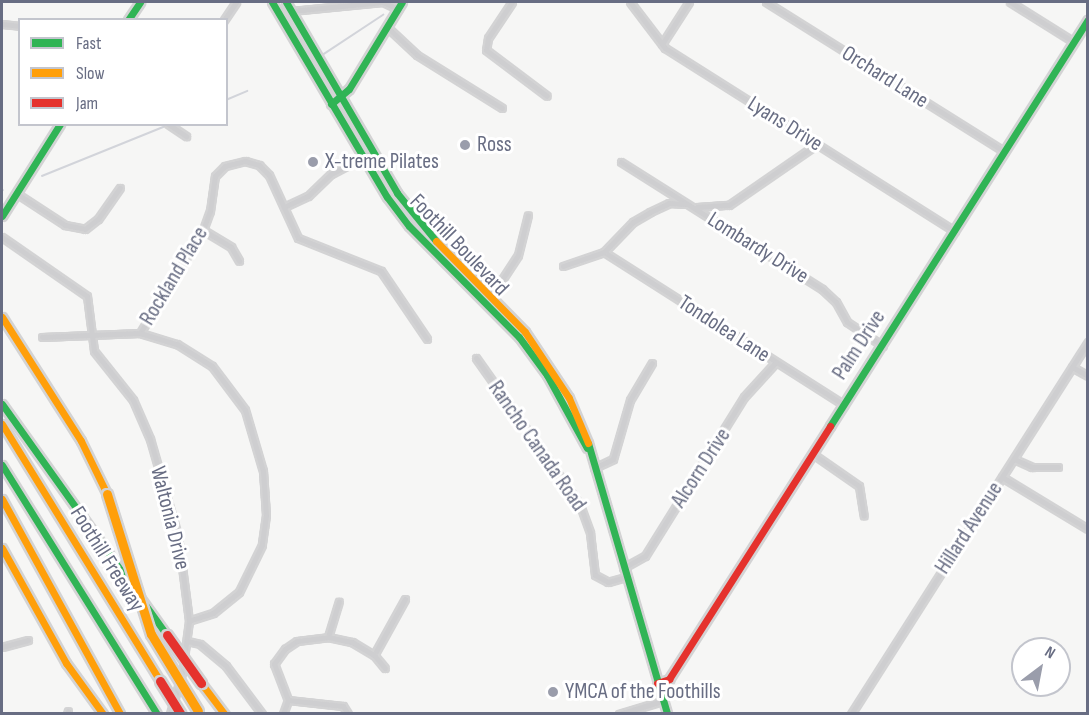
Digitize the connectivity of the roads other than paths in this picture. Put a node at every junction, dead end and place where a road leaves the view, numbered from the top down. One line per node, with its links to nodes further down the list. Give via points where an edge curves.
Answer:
1 (140, 2): 12 (main road)
2 (236, 2): 13 (street)
3 (272, 2): 22 (main road, Foothill Boulevard)
4 (286, 2): 11 (main road, Foothill Boulevard)
5 (512, 2): 20 (street, via 488,38 486,50 527,77)
6 (630, 2): 19 (street, Lyans Drive)
7 (689, 2): 19 (street)
8 (766, 2): 28 (street, Orchard Lane)
9 (1010, 2): 18 (street)
10 (400, 5): 11 (street, via 383,2); 17 (main road)
11 (291, 11): 21 (main road, Foothill Boulevard)
12 (129, 18)
13 (225, 18)
14 (1088, 20): 18 (main road, Palm Drive)
15 (2, 24): 16 (street)
16 (18, 26)
17 (387, 27): 21 (main road); 23 (street, via 417,55)
18 (1074, 42): 28 (main road, Palm Drive)
19 (662, 44): 27 (street, Lyans Drive)
20 (547, 96)
21 (340, 98): 22 (main road); 29 (main road, Foothill Boulevard)
22 (331, 104): 30 (main road, Foothill Boulevard)
23 (502, 108)
24 (59, 126): 33 (main road)
25 (171, 126): 26 (street)
26 (186, 136)
27 (817, 144): 35 (street, via 729,205); 39 (street, Lyans Drive)
28 (1005, 152): 39 (main road, Palm Drive)
29 (371, 153): 30 (street); 42 (main road, Foothill Boulevard)
30 (362, 158): 34 (street, via 331,174 306,197); 42 (main road, Foothill Boulevard, via 398,212)
31 (621, 162): 35 (street, Lombardy Drive)
32 (120, 188): 33 (street, via 98,219 85,229 65,225)
33 (16, 194): 37 (main road)
34 (284, 207): 38 (street, Rockland Place, via 262,167 245,161 232,162 215,176); 50 (street, via 302,242 381,271)
35 (693, 207): 41 (street, via 673,202 650,212 633,222); 52 (street, Lombardy Drive, via 822,289 847,322)
36 (528, 215): 45 (street, via 518,255)
37 (2, 216)
38 (203, 230): 43 (street, via 231,247); 47 (street, Rockland Place)
39 (955, 231): 52 (main road, Palm Drive)
40 (2, 237): 49 (street, Waltonia Drive, via 87,296)
41 (604, 252): 44 (street); 54 (street, Tondolea Lane)
42 (445, 256): 45 (main road, Foothill Boulevard)
43 (239, 261)
44 (563, 266)
45 (490, 298): 65 (main road, Foothill Boulevard, via 525,332 560,382 581,422)
46 (2, 317): 84 (main road, bridge, via 81,441 107,494 151,634)
47 (140, 333): 49 (street); 74 (street, via 177,344 222,378 245,410 263,471 266,515 257,560 229,601 213,613)
48 (42, 337): 49 (street)
49 (93, 338): 74 (street, Waltonia Drive, via 94,351 133,400 150,439 178,536)
50 (427, 339)
51 (1088, 342): 56 (street, Hillard Avenue)
52 (883, 345): 59 (main road, Palm Drive)
53 (476, 358): 71 (street, Rancho Canada Road, via 580,505 590,533 595,575 608,582)
54 (776, 362): 59 (street, Tondolea Lane); 71 (street, Alcorn Drive, via 744,397 645,556)
55 (652, 363): 65 (street, via 630,400 613,459)
56 (1072, 367): 57 (street); 62 (street, Hillard Avenue)
57 (1088, 376)
58 (2, 404): 91 (main road, bridge)
59 (844, 405): 61 (main road, Palm Drive)
60 (2, 424): 90 (main road, Foothill Freeway, bridge)
61 (813, 454): 68 (street, via 859,486); 81 (main road, Palm Drive, via 669,679)
62 (1014, 459): 64 (street, via 1032,467); 66 (street, Hillard Avenue)
63 (2, 465): 88 (main road, Foothill Freeway)
64 (1058, 467)
65 (594, 468): 71 (main road, Foothill Boulevard)
66 (1002, 477): 69 (street); 96 (street, Hillard Avenue)
67 (2, 499): 87 (main road)
68 (864, 516)
69 (1088, 529)
70 (2, 548): 86 (main road, via 66,663)
71 (624, 572): 81 (main road, Foothill Boulevard)
72 (405, 599): 79 (street)
73 (339, 602): 75 (street)
74 (189, 621): 77 (street, Waltonia Drive)
75 (328, 637): 79 (street, via 352,642); 82 (street, via 297,641 277,657 274,664)
76 (28, 640): 78 (street)
77 (187, 641): 89 (street, Waltonia Drive); 92 (street, via 200,644 226,666)
78 (2, 647)
79 (374, 655): 80 (street)
80 (385, 668)
81 (657, 683): 83 (main road, Foothill Boulevard)
82 (288, 700): 85 (street, via 343,706); 93 (street)
83 (662, 701): 94 (street); 95 (main road, Foothill Boulevard)
84 (199, 712)
85 (348, 713)
86 (103, 714)
87 (120, 714)
88 (158, 714)
89 (170, 714)
90 (181, 714)
91 (224, 714)
92 (262, 714)
93 (283, 714)
94 (619, 714)
95 (667, 714)
96 (851, 714)

